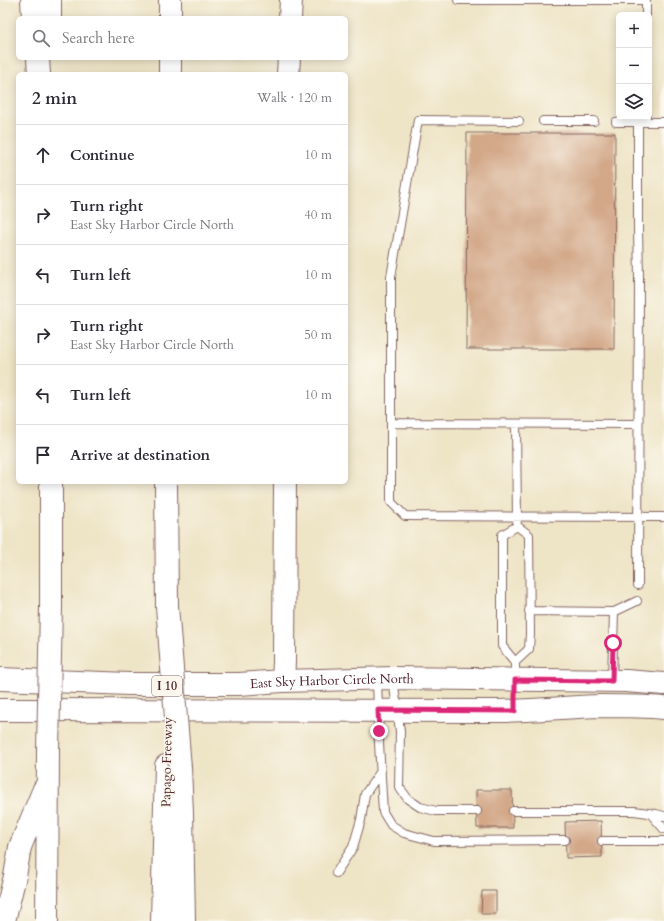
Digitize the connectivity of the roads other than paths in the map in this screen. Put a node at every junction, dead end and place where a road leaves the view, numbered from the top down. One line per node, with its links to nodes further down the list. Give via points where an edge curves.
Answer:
1 (32, 0): 8 (main road)
2 (50, 0): 9 (main road)
3 (170, 0): 10 (main road)
4 (291, 0): 11 (main road)
5 (458, 0): 6 (lane)
6 (646, 0): 7 (lane)
7 (646, 12)
8 (34, 16)
9 (50, 16)
10 (170, 16)
11 (290, 16)
12 (38, 60): 16 (main road)
13 (50, 60): 17 (main road)
14 (170, 60): 18 (main road)
15 (289, 60): 19 (main road)
16 (39, 72)
17 (50, 72)
18 (170, 72)
19 (288, 72)
20 (643, 120): 24 (lane); 25 (lane); 28 (lane, via 638,228)
21 (519, 121): 26 (lane, via 418,120 391,277)
22 (543, 121): 23 (lane)
23 (594, 121)
24 (616, 122)
25 (664, 122)
26 (391, 423): 27 (lane); 32 (lane, via 391,502 405,516)
27 (516, 424): 28 (lane); 32 (lane)
28 (638, 424): 33 (lane)
29 (51, 484): 54 (main road, bridge)
30 (166, 484): 52 (main road, Papago Freeway / I 10, bridge)
31 (285, 484): 43 (main road)
32 (517, 516): 33 (lane); 35 (lane)
33 (638, 516): 34 (lane); 36 (lane)
34 (664, 517)
35 (517, 526): 38 (lane, via 529,535); 40 (lane, via 502,535 502,646)
36 (638, 585)
37 (637, 601): 39 (lane)
38 (529, 611): 39 (lane); 40 (lane, via 529,648)
39 (614, 612): 44 (lane)
40 (515, 671): 41 (main road, East Sky Harbor Circle North); 44 (main road, East Sky Harbor Circle North); 50 (main road)
41 (385, 678): 43 (main road, East Sky Harbor Circle North); 49 (lane); 49 (lane)
42 (0, 679): 43 (main road, East Sky Harbor Circle North, via 129,684 239,684)
43 (284, 681): 48 (main road, via 258,696)
44 (612, 681): 45 (main road, East Sky Harbor Circle North)
45 (664, 684)
46 (664, 708): 50 (main road, East Sky Harbor Circle North, via 600,706)
47 (0, 710): 48 (main road, East Sky Harbor Circle North)
48 (220, 710): 49 (main road, East Sky Harbor Circle North)
49 (388, 710): 50 (main road, East Sky Harbor Circle North); 53 (lane, via 379,743); 55 (lane, via 400,731 399,787 408,799 420,807 436,811)
50 (515, 711): 51 (main road, via 637,718)
51 (664, 723)
52 (173, 767): 66 (main road, Papago Freeway / I 10); 67 (main road, via 182,813)
53 (381, 771): 60 (lane, via 383,812 392,825 404,833 434,841); 63 (lane, via 365,794 353,847)
54 (48, 781): 64 (main road, via 20,847); 65 (main road)
55 (477, 811)
56 (513, 811): 57 (lane)
57 (650, 813): 58 (lane); 59 (lane)
58 (664, 816)
59 (664, 829)
60 (565, 840)
61 (602, 841): 62 (lane)
62 (664, 841)
63 (336, 873)
64 (4, 921)
65 (47, 921)
66 (162, 921)
67 (184, 921)

